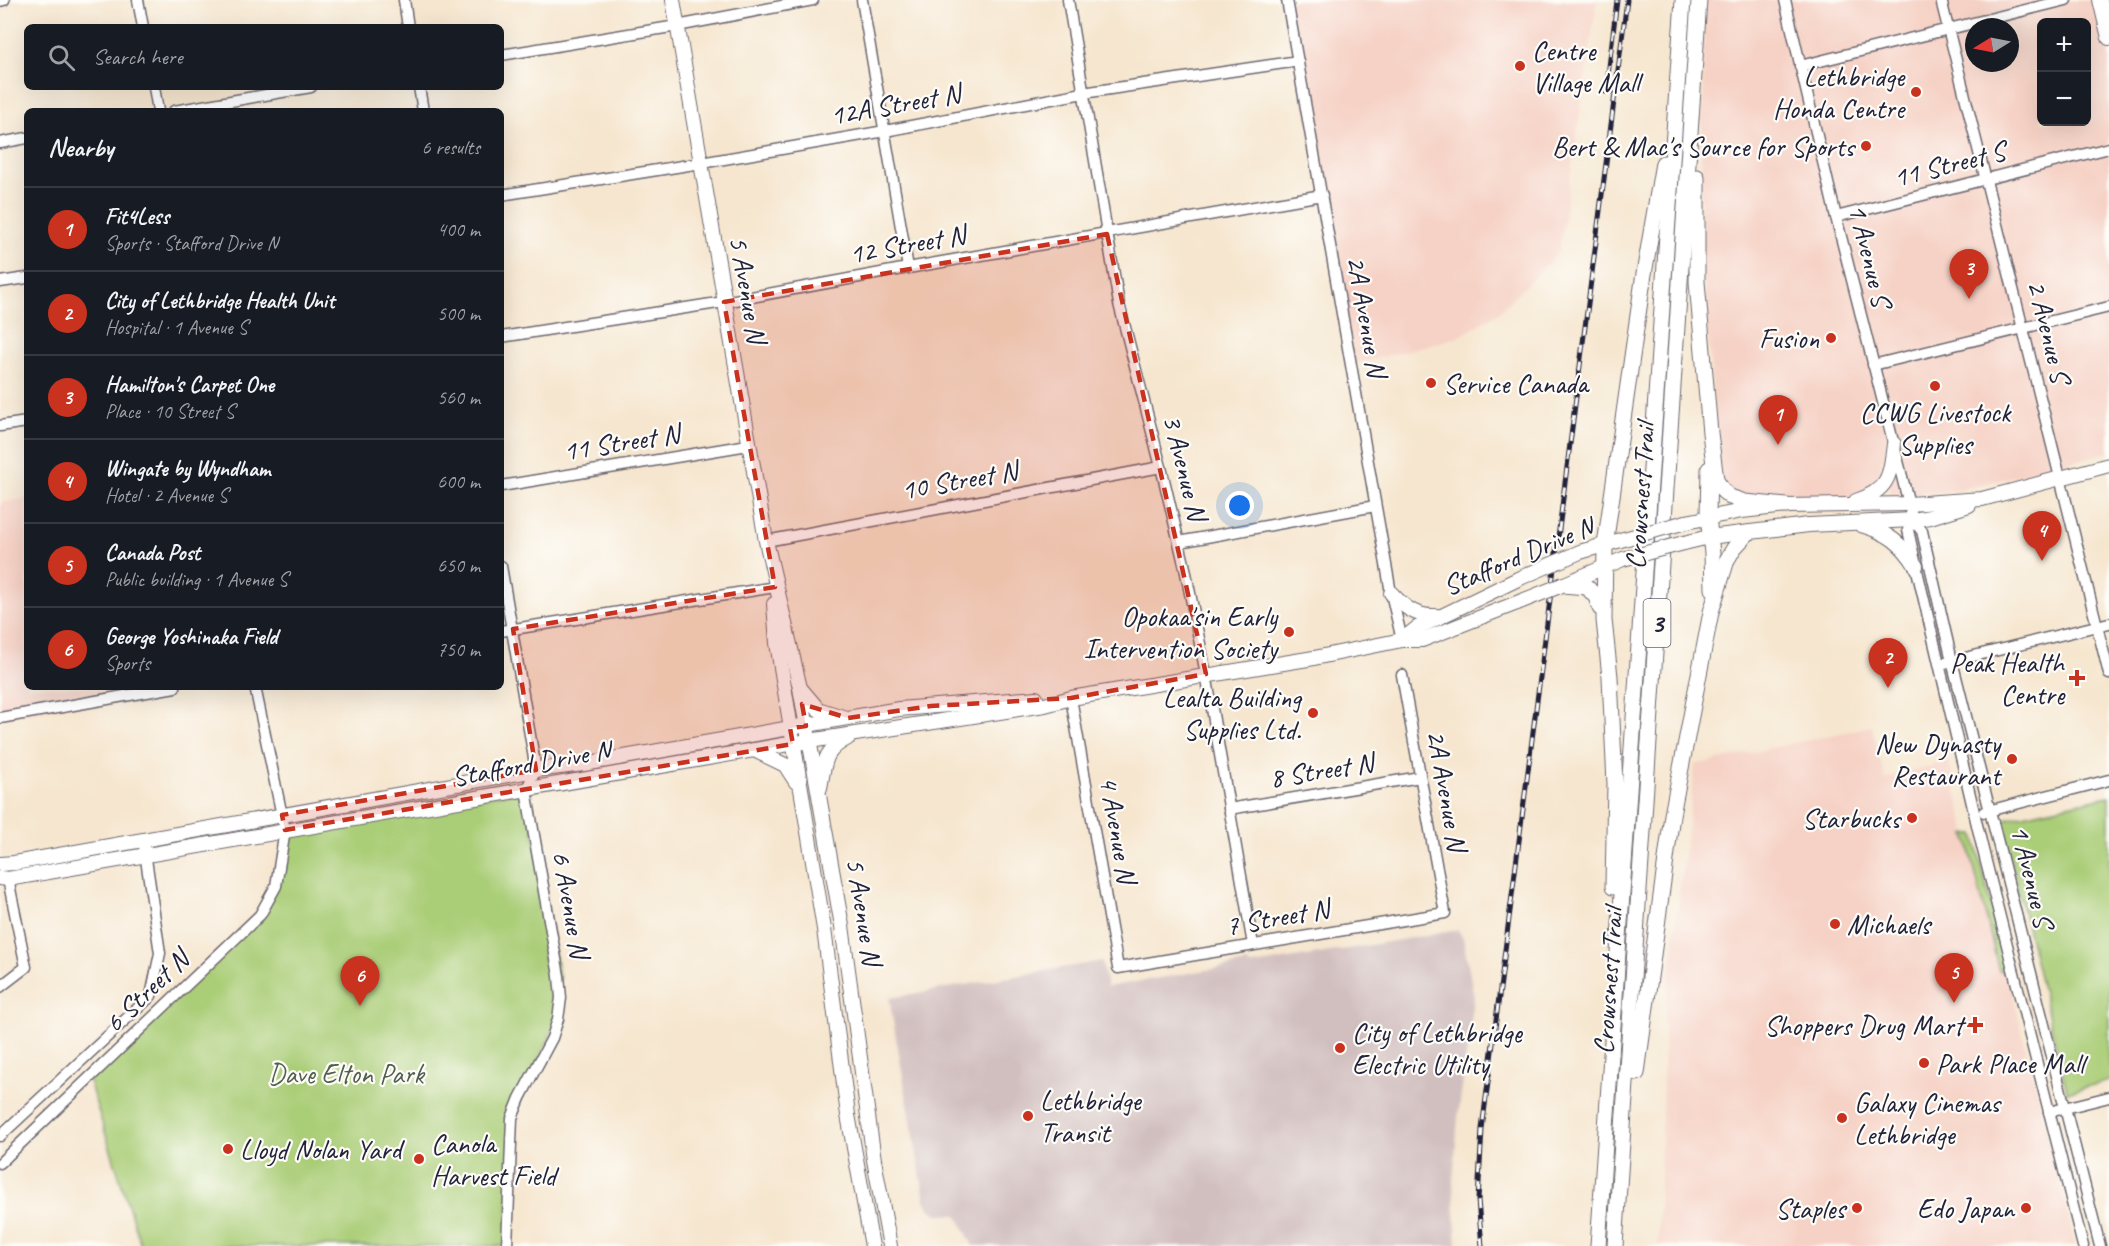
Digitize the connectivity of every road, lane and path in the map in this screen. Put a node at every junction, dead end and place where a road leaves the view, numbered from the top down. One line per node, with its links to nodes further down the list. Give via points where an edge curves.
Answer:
1 (138, 0): 14 (street)
2 (404, 0): 15 (street)
3 (673, 0): 16 (main road, 5 Avenue N)
4 (813, 0): 16 (street)
5 (862, 0): 31 (street)
6 (1068, 0): 27 (street, 3 Avenue N)
7 (1287, 0): 21 (street, 2A Avenue N)
8 (1683, 0): 23 (highway, Crowsnest Trail / 3)
9 (1699, 0): 18 (highway, Crowsnest Trail / 3)
10 (1785, 0): 22 (street, 1 Avenue S)
11 (1941, 0): 17 (street, 2 Avenue S)
12 (2066, 0): 17 (street)
13 (2100, 0): 19 (main road)
14 (142, 24)
15 (408, 24)
16 (677, 26): 20 (street); 35 (main road, 5 Avenue N)
17 (1948, 29): 22 (street); 36 (street, 2 Avenue S)
18 (1698, 38): 51 (highway, via 1697,282); 127 (highway, Crowsnest Trail / 3)
19 (2109, 38)
20 (504, 55)
21 (1298, 61): 27 (street, 12A Street N); 38 (street, 2A Avenue N)
22 (1800, 66): 39 (street, 1 Avenue S)
23 (1678, 74): 70 (highway, via 1643,280); 123 (highway, Crowsnest Trail / 3)
24 (154, 90): 28 (street)
25 (294, 90): 29 (street)
26 (420, 90): 30 (street)
27 (1083, 93): 31 (street, 12A Street N); 40 (street, 3 Avenue N)
28 (158, 108)
29 (191, 108)
30 (422, 108)
31 (885, 131): 35 (street, 12A Street N); 41 (street)
32 (24, 139): 33 (street)
33 (0, 143)
34 (2109, 148): 36 (street, 11 Street S)
35 (701, 163): 37 (street, 12A Street N); 44 (main road, 5 Avenue N)
36 (1986, 179): 39 (street, 11 Street S); 46 (street, 2 Avenue S)
37 (504, 195)
38 (1322, 195): 40 (street, 12 Street N); 61 (street, 2A Avenue N)
39 (1836, 217): 48 (street, 1 Avenue S)
40 (1107, 234): 41 (street, 12 Street N); 55 (street, 3 Avenue N, via 1119,304)
41 (908, 268): 44 (street, 12 Street N)
42 (24, 278): 43 (street)
43 (0, 282)
44 (724, 302): 47 (street, 12 Street N); 53 (main road, 5 Avenue N)
45 (2109, 307): 46 (street)
46 (2023, 327): 48 (street); 56 (street, 2 Avenue S)
47 (504, 337)
48 (1873, 365): 52 (street, 1 Avenue S)
49 (24, 422): 50 (street)
50 (0, 426)
51 (1710, 433): 62 (highway, via 1713,469 1723,491 1745,502); 63 (highway)
52 (1894, 444): 59 (street, 1 Avenue S); 60 (main road, via 1891,470 1880,490)
53 (748, 445): 57 (street, 11 Street N); 68 (main road, 5 Avenue N)
54 (2109, 465): 56 (main road)
55 (1161, 467): 68 (street, 10 Street N); 69 (street, 3 Avenue N)
56 (2061, 478): 58 (main road); 81 (street, 2 Avenue S)
57 (504, 486)
58 (1982, 500): 59 (main road, Stafford Drive N); 64 (main road, Stafford Drive N)
59 (1909, 504): 60 (main road, Stafford Drive N); 64 (street, 1 Avenue S)
60 (1846, 505): 62 (main road, Stafford Drive N)
61 (1375, 506): 69 (street); 76 (street, 2A Avenue N)
62 (1787, 506): 63 (main road, Stafford Drive N)
63 (1708, 516): 67 (highway); 70 (main road, Stafford Drive N, bridge)
64 (1913, 520): 65 (main road, Stafford Drive N); 71 (street, 1 Avenue S, via 1908,530); 85 (street, 1 Avenue S, via 1921,528)
65 (1850, 522): 66 (main road, Stafford Drive N); 71 (main road, via 1894,538)
66 (1748, 533): 67 (main road, Stafford Drive N); 77 (highway, via 1727,560)
67 (1709, 537): 72 (main road, Stafford Drive N, bridge, via 1623,559); 77 (highway)
68 (766, 541): 75 (main road, 5 Avenue N)
69 (1179, 542): 87 (street, 3 Avenue N)
70 (1605, 545): 72 (highway); 78 (main road, Stafford Drive N, bridge, via 1520,578)
71 (1916, 566): 86 (street, 1 Avenue S)
72 (1603, 569): 74 (main road, Stafford Drive N); 79 (highway)
73 (504, 582): 82 (street)
74 (1572, 583): 79 (highway, via 1587,587 1596,597); 84 (main road, Stafford Drive N, bridge, via 1431,638)
75 (775, 587): 82 (street); 90 (main road, 5 Avenue N); 97 (main road, 5 Avenue N, via 776,636)
76 (1391, 594): 78 (main road, via 1417,615); 84 (street, 2A Avenue N)
77 (1711, 612): 127 (highway, via 1672,815)
78 (1442, 616): 84 (main road, Stafford Drive N)
79 (1604, 620): 123 (highway, via 1615,784)
80 (2109, 623): 81 (street)
81 (2097, 626): 85 (street); 88 (street, 2 Avenue S)
82 (513, 629): 83 (street); 102 (street)
83 (504, 630)
84 (1402, 640): 87 (main road, Stafford Drive N)
85 (1952, 661): 86 (street); 109 (street, 1 Avenue S)
86 (1939, 664): 110 (street, 1 Avenue S)
87 (1206, 674): 93 (main road, Stafford Drive N); 108 (street, 3 Avenue N)
88 (2109, 674)
89 (1402, 675): 103 (street, 2A Avenue N)
90 (800, 688): 95 (main road, via 818,709); 96 (main road, 5 Avenue N)
91 (158, 690): 94 (street)
92 (256, 690): 111 (street)
93 (1071, 698): 95 (main road, Stafford Drive N, via 920,707); 98 (main road, Stafford Drive N); 119 (street, 4 Avenue N)
94 (0, 718)
95 (848, 718): 96 (main road, Stafford Drive N)
96 (806, 726): 97 (main road, Stafford Drive N); 99 (main road, 5 Avenue N)
97 (790, 728): 100 (main road, 5 Avenue N); 102 (main road, Stafford Drive N)
98 (859, 733): 99 (main road, Stafford Drive N); 107 (main road, via 830,750)
99 (809, 741): 100 (main road, Stafford Drive N); 107 (main road, 5 Avenue N)
100 (793, 744): 101 (main road, Stafford Drive N); 106 (main road, 5 Avenue N)
101 (754, 750): 105 (main road, Stafford Drive N); 106 (main road, via 785,765)
102 (536, 770): 105 (street); 111 (main road, Stafford Drive N)
103 (1420, 777): 108 (street, 8 Street N); 117 (street, 2A Avenue N)
104 (2109, 780): 109 (street)
105 (526, 790): 112 (main road, Stafford Drive N); 128 (street, 6 Avenue N, via 561,998 552,1038 512,1118)
106 (801, 791): 129 (main road, 5 Avenue N, via 825,930 848,1115)
107 (818, 796): 130 (main road, 5 Avenue N, via 842,926 874,1160)
108 (1229, 809): 118 (street, 3 Avenue N)
109 (1991, 810): 110 (street); 122 (street, 1 Avenue S)
110 (1974, 814): 124 (street, 1 Avenue S)
111 (282, 815): 112 (street); 113 (main road, Stafford Drive N)
112 (285, 830): 114 (main road, Stafford Drive N); 126 (street, 6 Street N, via 276,886 260,915)
113 (143, 839): 114 (street); 115 (main road, Stafford Drive N)
114 (145, 855): 116 (main road, Stafford Drive N); 125 (street, via 160,953 151,996)
115 (0, 864)
116 (4, 878): 120 (street, via 26,967)
117 (1445, 913): 118 (street, 7 Street N)
118 (1252, 945): 119 (street, 7 Street N)
119 (1118, 968)
120 (0, 987)
121 (2109, 1096): 122 (street)
122 (2065, 1107): 124 (street); 134 (street, 1 Avenue S)
123 (1608, 1109): 131 (highway, Crowsnest Trail / 3)
124 (2049, 1112): 133 (street, 1 Avenue S)
125 (0, 1136)
126 (0, 1163)
127 (1618, 1215): 132 (highway, Crowsnest Trail / 3)
128 (507, 1246)
129 (872, 1246)
130 (890, 1246)
131 (1598, 1246)
132 (1616, 1246)
133 (2083, 1246)
134 (2100, 1246)

